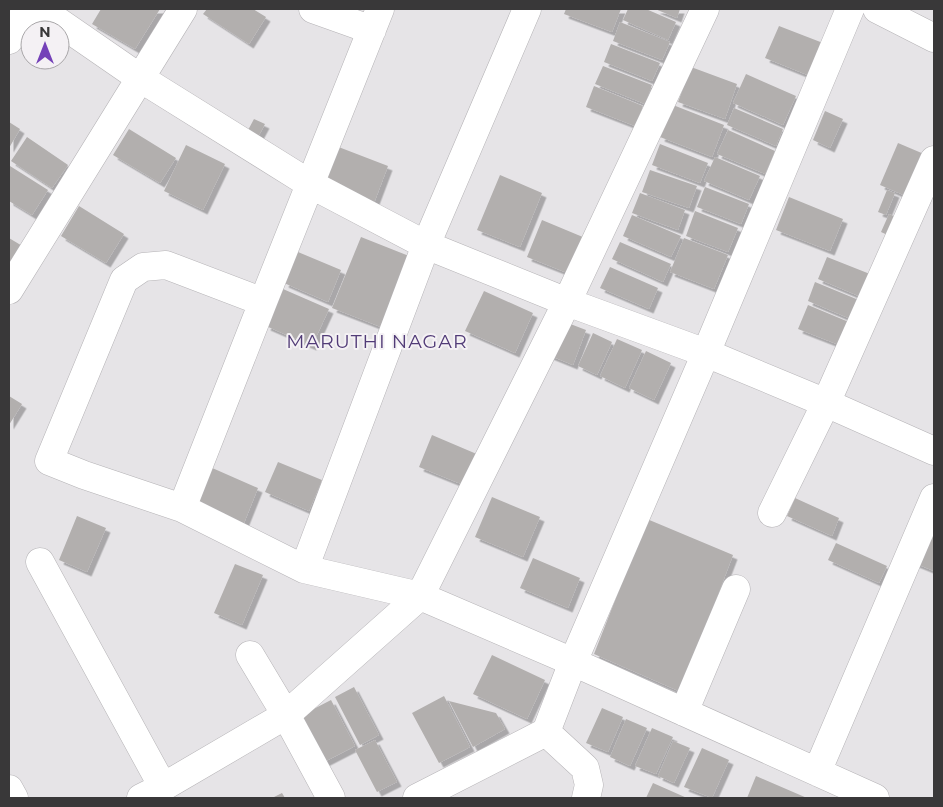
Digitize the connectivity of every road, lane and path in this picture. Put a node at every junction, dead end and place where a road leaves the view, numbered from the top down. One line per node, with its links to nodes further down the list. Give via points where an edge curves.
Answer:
1 (27, 9): 11 (street)
2 (40, 9): 12 (street)
3 (183, 9): 12 (street)
4 (313, 9): 9 (street)
5 (528, 9): 15 (street)
6 (705, 9): 18 (street)
7 (850, 9): 19 (street)
8 (877, 9): 10 (street)
9 (376, 19): 14 (street)
10 (934, 38)
11 (9, 40)
12 (140, 78): 14 (street); 16 (street)
13 (934, 160): 20 (street)
14 (310, 184): 15 (street); 17 (street)
15 (426, 245): 18 (street); 26 (street)
16 (9, 290)
17 (263, 302): 23 (street); 23 (street, via 166,265 143,266 124,280 49,461)
18 (567, 302): 19 (street); 28 (street)
19 (706, 353): 20 (street); 30 (street)
20 (826, 402): 21 (street); 24 (street)
21 (934, 451)
22 (934, 498): 34 (street)
23 (182, 508): 26 (street)
24 (772, 513)
25 (40, 562): 36 (street)
26 (304, 569): 28 (street)
27 (736, 589): 31 (street)
28 (420, 596): 30 (street); 32 (street)
29 (250, 655): 32 (street)
30 (573, 662): 31 (street); 33 (street)
31 (684, 712): 34 (street)
32 (286, 715): 36 (street); 38 (street)
33 (546, 732): 39 (street); 40 (street, via 585,768 589,785)
34 (817, 772): 41 (street)
35 (9, 788): 37 (street)
36 (152, 793)
37 (14, 798)
38 (331, 798)
39 (417, 798)
40 (586, 798)
41 (874, 798)

